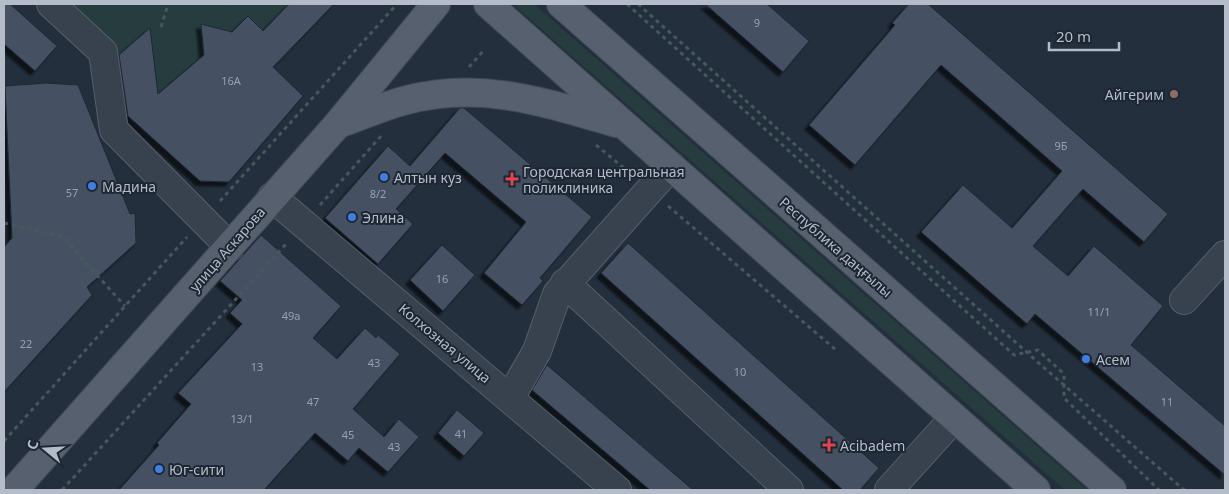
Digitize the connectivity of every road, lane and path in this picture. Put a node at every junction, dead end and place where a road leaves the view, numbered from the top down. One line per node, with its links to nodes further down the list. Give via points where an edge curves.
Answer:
1 (51, 4): 18 (street, via 103,52 114,130)
2 (168, 4): 9 (path)
3 (398, 4): 18 (path)
4 (436, 4): 12 (main road, улица Аскарова)
5 (488, 4): 13 (main road)
6 (561, 4): 36 (main road, Республика даңғылы)
7 (627, 4): 25 (path, via 1014,355)
8 (638, 4): 25 (path)
9 (161, 26)
10 (485, 49): 11 (path)
11 (466, 69)
12 (336, 125): 13 (main road, via 402,101 449,92 499,93); 17 (main road, улица Аскарова)
13 (624, 125): 15 (main road)
14 (589, 140): 16 (path)
15 (671, 166): 16 (street); 29 (main road)
16 (650, 190): 22 (street); 26 (path)
17 (272, 197): 20 (main road, улица Аскарова); 28 (street, Колхозная улица)
18 (203, 220): 20 (street); 24 (path)
19 (4, 223): 24 (path, via 65,237)
20 (230, 247): 31 (main road, улица Аскарова)
21 (1225, 255): 23 (street)
22 (565, 283): 28 (street, via 557,294 537,351); 33 (street)
23 (1184, 300)
24 (125, 306): 30 (path)
25 (1027, 352): 27 (path); 27 (path, via 1038,350 1064,374)
26 (842, 355)
27 (1064, 384): 37 (path, via 1064,398); 38 (path)
28 (510, 398): 32 (street, Колхозная улица)
29 (954, 418): 34 (street); 35 (main road)
30 (4, 441)
31 (14, 490)
32 (617, 490)
33 (789, 490)
34 (889, 490)
35 (1036, 490)
36 (1112, 490)
37 (1159, 490)
38 (1184, 490)

